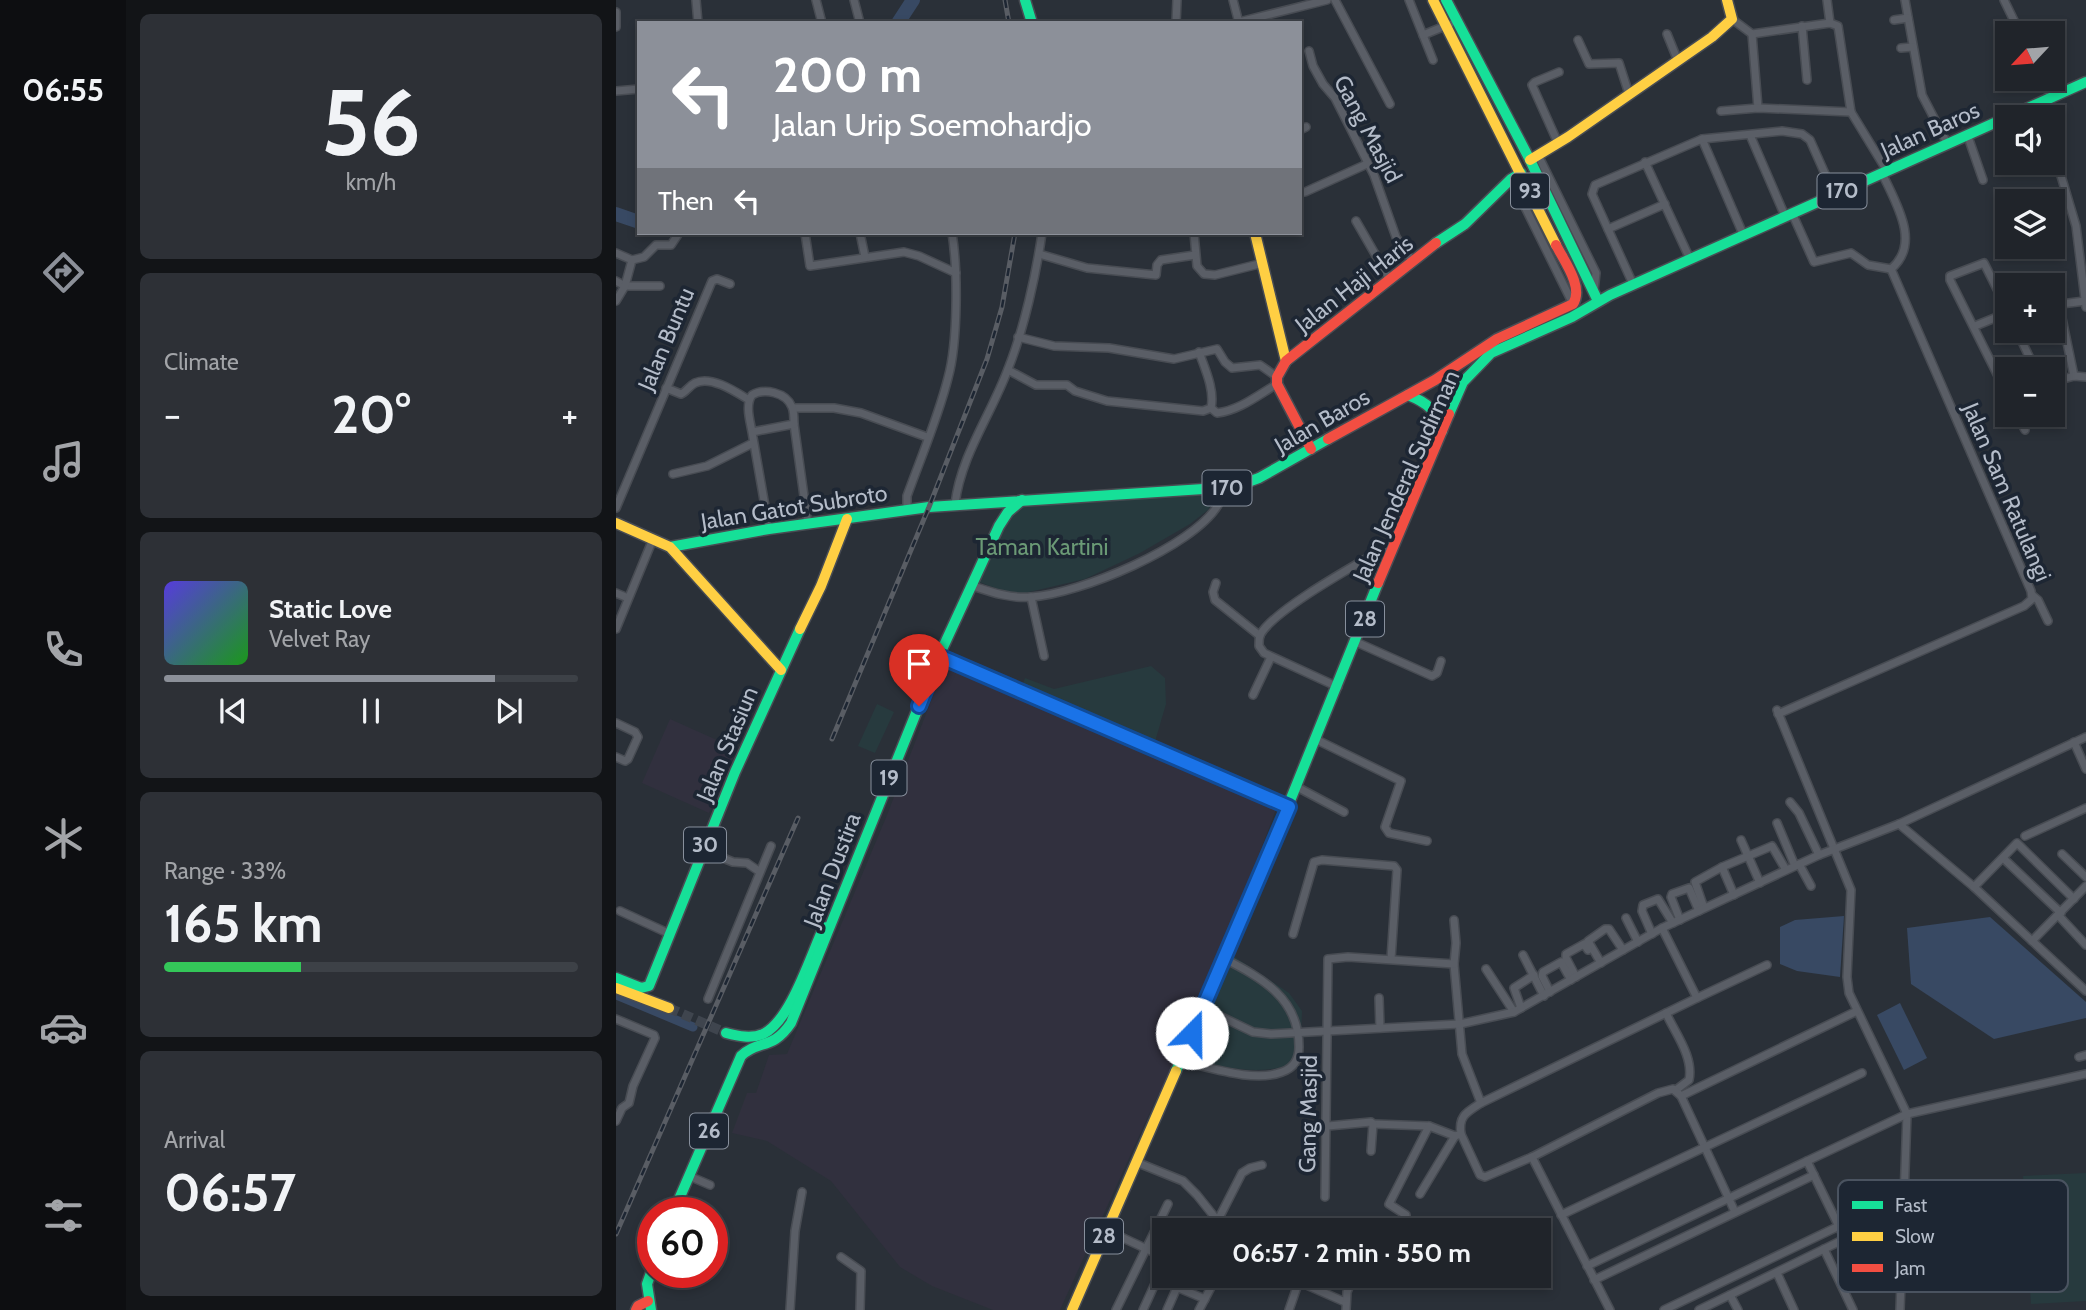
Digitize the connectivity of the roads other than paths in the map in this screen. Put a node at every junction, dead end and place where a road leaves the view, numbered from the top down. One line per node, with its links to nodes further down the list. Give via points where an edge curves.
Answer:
1 (696, 0): 21 (street)
2 (816, 0): 22 (street)
3 (854, 0): 23 (street)
4 (1025, 0): 24 (main road)
5 (1177, 0): 25 (street)
6 (1233, 0): 26 (street)
7 (1327, 0): 27 (street)
8 (1335, 0): 51 (street)
9 (1409, 0): 35 (street)
10 (1433, 0): 30 (main road, 93)
11 (1446, 0): 19 (main road, 93)
12 (1727, 0): 18 (main road)
13 (1827, 0): 29 (street)
14 (1905, 0): 17 (street)
15 (2004, 0): 28 (street)
16 (616, 12): 32 (street)
17 (1908, 18): 20 (street); 37 (street)
18 (1732, 19): 34 (street); 41 (main road)
19 (1457, 20): 30 (street); 60 (main road, 93)
20 (1894, 20)
21 (698, 21)
22 (821, 21)
23 (859, 21)
24 (1031, 21)
25 (1176, 21)
26 (1238, 21)
27 (1247, 21)
28 (2014, 21)
29 (1830, 23): 31 (street); 54 (street, via 1839,28)
30 (1446, 25): 35 (street); 64 (main road, 93)
31 (1802, 26): 34 (street); 43 (street)
32 (616, 27)
33 (1667, 34): 41 (street)
34 (1752, 34): 52 (street)
35 (1423, 35): 40 (street)
36 (1578, 40): 48 (street, via 1589,64 1619,64)
37 (1913, 47): 38 (street); 59 (street, via 1925,103)
38 (1901, 48)
39 (1309, 51): 62 (street, Gang Masjid)
40 (1433, 60)
41 (1678, 61): 48 (main road)
42 (1559, 72): 58 (street, via 1532,85)
43 (1807, 80)
44 (2086, 83): 49 (main road, Jalan Baros / 170)
45 (637, 89): 46 (street)
46 (616, 91)
47 (2048, 91): 49 (street)
48 (1629, 94): 58 (main road)
49 (2051, 97): 50 (main road, Jalan Baros / 170)
50 (2039, 103): 55 (main road, Jalan Baros / 170)
51 (1390, 104)
52 (1758, 108): 53 (street); 54 (street)
53 (1721, 111)
54 (1851, 112): 63 (street)
55 (1967, 134): 59 (main road, Jalan Baros / 170); 67 (street)
56 (1750, 135): 57 (street); 69 (street, via 1782,131 1807,136); 71 (street)
57 (1702, 139): 61 (street); 74 (street)
58 (1558, 143): 60 (main road)
59 (1947, 143): 63 (main road, Jalan Baros / 170)
60 (1534, 158): 100 (main road, 93)
61 (1645, 162): 70 (street); 73 (street, via 1593,187)
62 (1367, 164): 68 (street); 88 (street, Gang Masjid, via 1396,237)
63 (1884, 172): 69 (main road, Jalan Baros / 170); 91 (street, via 1906,232 1903,253)
64 (1521, 173): 66 (main road, Jalan Haji Haris); 90 (main road, 93)
65 (2061, 175): 104 (street, via 2076,226)
66 (1511, 179): 88 (main road, Jalan Haji Haris, via 1465,224); 102 (street)
67 (1983, 180)
68 (1305, 192)
69 (1834, 194): 71 (main road, Jalan Baros / 170)
70 (1664, 204): 73 (street); 86 (street)
71 (1788, 214): 74 (main road, Jalan Baros / 170); 91 (street, via 1814,262 1851,253 1868,265)
72 (1356, 221): 93 (street)
73 (1608, 229): 96 (street)
74 (1743, 234): 86 (main road, Jalan Baros / 170)
75 (678, 235): 87 (street, via 671,246 656,245 644,257)
76 (805, 235): 85 (street, via 810,266)
77 (860, 235): 85 (street)
78 (952, 235): 92 (street)
79 (1042, 235): 83 (street)
80 (1194, 235): 84 (street)
81 (1256, 235): 89 (main road)
82 (616, 253): 87 (street)
83 (1039, 254): 84 (street, via 1087,268 1156,275 1161,260); 107 (street)
84 (1195, 255): 89 (street, via 1199,271 1210,276)
85 (866, 257): 92 (street, via 911,253)
86 (1690, 258): 96 (main road, Jalan Baros / 170)
87 (632, 260): 98 (street)
88 (1413, 262): 93 (main road, Jalan Haji Haris)
89 (1263, 263): 110 (main road)
90 (1568, 268): 100 (main road, via 1591,298); 102 (main road, 93, via 1577,289)
91 (1891, 269): 152 (street, Jalan Sam Ratulangi)
92 (956, 273): 129 (street, via 953,357)
93 (1390, 280): 110 (main road, Jalan Haji Haris)
94 (616, 281): 98 (street)
95 (730, 284): 119 (street, Jalan Buntu, via 712,281)
96 (1633, 284): 100 (main road, Jalan Baros / 170)
97 (1995, 285): 106 (street, via 1984,262 1950,276)
98 (625, 286): 99 (street); 101 (street)
99 (660, 286)
100 (1596, 296): 118 (main road, Jalan Jenderal Sudirman / 170, via 1572,317 1490,353)
101 (616, 301)
102 (1573, 304): 113 (main road, Jalan Baros / 170, via 1486,345)
103 (2065, 304): 104 (street)
104 (2085, 304)
105 (1995, 317): 106 (street)
106 (1975, 326): 111 (street)
107 (1018, 337): 109 (street, via 1054,346 1109,348 1174,359); 112 (street)
108 (2065, 340): 114 (street)
109 (1199, 352): 117 (street, via 1219,349 1233,368 1260,365); 123 (street, via 1208,376)
110 (1286, 361): 117 (main road, Jalan Haji Haris)
111 (1995, 368)
112 (1008, 370): 123 (street, via 1036,385 1066,384 1107,401 1203,411); 136 (street, via 962,467)
113 (1449, 372): 118 (main road, via 1459,373); 120 (main road, Jalan Baros / 170)
114 (2074, 376): 115 (street); 116 (street)
115 (2086, 377)
116 (2065, 379)
117 (1277, 381): 123 (street, via 1249,402 1217,413); 131 (main road)
118 (1463, 382): 127 (main road, Jalan Jenderal Sudirman / 170)
119 (666, 388): 121 (street, via 681,394 695,383 710,382); 137 (street, Jalan Buntu)
120 (1408, 395): 127 (main road, via 1433,409); 131 (main road, Jalan Baros / 170)
121 (749, 400): 122 (street, via 764,391 783,396); 128 (street)
122 (793, 408): 124 (street); 129 (street, via 862,413)
123 (1211, 408)
124 (794, 424): 128 (street); 141 (street)
125 (2023, 427): 126 (street)
126 (2025, 430)
127 (1442, 431): 146 (main road, Jalan Jenderal Sudirman / 28)
128 (752, 432): 130 (street)
129 (927, 437): 138 (street, via 907,496)
130 (753, 443): 132 (street, via 707,466); 143 (street)
131 (1311, 449): 133 (main road, Jalan Baros / 170, via 1259,478)
132 (673, 474)
133 (1222, 489): 134 (main road, Jalan Baros / 170); 153 (street, via 1210,514 1170,545 1121,571)
134 (1021, 500): 135 (main road, Jalan Baros / 170); 142 (main road, Jalan Dustira / 19)
135 (984, 502): 136 (main road, Jalan Gatot Subroto / 170); 142 (main road, via 994,511)
136 (955, 504): 138 (main road, Jalan Gatot Subroto / 170)
137 (616, 508)
138 (907, 510): 139 (main road, Jalan Gatot Subroto / 170)
139 (847, 519): 141 (main road, Jalan Gatot Subroto / 170); 163 (main road, Jalan Stasiun / 30)
140 (616, 523): 144 (main road)
141 (807, 525): 143 (main road, Jalan Gatot Subroto / 170)
142 (999, 526): 150 (main road, Jalan Dustira / 19)
143 (768, 530): 145 (main road, Jalan Gatot Subroto / 170)
144 (653, 539): 147 (main road); 154 (street)
145 (695, 542): 147 (main road, Jalan Gatot Subroto / 170); 148 (main road, via 685,549)
146 (1395, 542): 157 (street, via 1305,596); 158 (main road, Jalan Jenderal Sudirman / 28)
147 (670, 547): 148 (main road, Jalan Stasiun)
148 (684, 564): 163 (main road, Jalan Stasiun)
149 (1216, 583): 157 (street, via 1215,600)
150 (972, 586): 153 (street); 159 (main road, Jalan Dustira / 19)
151 (616, 593): 154 (street)
152 (2032, 595): 155 (street); 183 (street, Jalan Sam Ratulangi, via 2024,606 1777,712)
153 (1031, 597): 160 (street)
154 (628, 598): 156 (street)
155 (2048, 621)
156 (616, 629)
157 (1260, 636): 161 (street, via 1261,650)
158 (1356, 642): 162 (street, via 1432,676); 164 (main road, Jalan Jenderal Sudirman / 28)
159 (939, 656): 174 (main road); 200 (main road, Jalan Dustira / 19)
160 (1044, 656)
161 (1271, 657): 164 (street); 165 (street)
162 (1441, 661)
163 (781, 670): 184 (main road, Jalan Stasiun / 30)
164 (1338, 687): 168 (main road, Jalan Jenderal Sudirman / 28)
165 (1253, 695)
166 (616, 723): 170 (street, via 638,737 626,760)
167 (2086, 737): 169 (street)
168 (1317, 740): 172 (main road, Jalan Jenderal Sudirman / 28); 181 (street, via 1402,782 1386,830)
169 (2074, 742): 171 (street); 178 (street)
170 (616, 757)
171 (2086, 769)
172 (1297, 788): 174 (main road, Jalan Jenderal Sudirman / 28); 176 (street)
173 (1790, 802): 186 (street)
174 (1289, 807): 216 (main road, Jalan Jenderal Sudirman / 28)
175 (2086, 808): 179 (street)
176 (1345, 812)
177 (1777, 822): 189 (street)
178 (1899, 824): 183 (street); 196 (street)
179 (2025, 836)
180 (1741, 840): 187 (street)
181 (1427, 841)
182 (771, 846): 192 (street)
183 (1835, 848): 186 (street); 236 (street, Jalan Sam Ratulangi, via 1851,890 1847,977)
184 (703, 850): 192 (street, via 747,863); 208 (main road, Jalan Stasiun / 30)
185 (2062, 853): 193 (street)
186 (1819, 855): 189 (street)
187 (1748, 856): 190 (street); 191 (street, via 1774,846); 194 (street)
188 (2003, 858): 196 (street); 199 (street, via 2017,844); 203 (street)
189 (1797, 865): 191 (street); 195 (street)
190 (1721, 867): 198 (street); 201 (street, via 1695,882)
191 (1786, 870): 194 (street)
192 (760, 872): 232 (street)
193 (2086, 877)
194 (1760, 883): 198 (street)
195 (1811, 886)
196 (1974, 887): 211 (street)
197 (2086, 887): 199 (street)
198 (1734, 895): 201 (street)
199 (2074, 899): 203 (street)
200 (839, 900): 242 (main road, via 780,1022 761,1036); 244 (main road, Jalan Dustira / 19, via 785,1033 775,1043)
201 (1702, 910): 206 (street); 206 (street, via 1689,888 1672,894)
202 (620, 911): 208 (street)
203 (2060, 914): 211 (street); 213 (street)
204 (1626, 918): 212 (street)
205 (1454, 920): 218 (street)
206 (1676, 921): 207 (street); 210 (street, via 1658,900 1643,905)
207 (1662, 928): 210 (street); 231 (street)
208 (670, 934): 223 (main road, Jalan Stasiun / 30, via 649,986)
209 (1293, 934): 217 (street, via 1314,862 1394,866)
210 (1652, 934): 212 (street)
211 (2032, 941): 226 (street)
212 (1638, 942): 214 (street)
213 (2086, 945)
214 (1623, 950): 219 (street); 219 (street, via 1605,929 1588,941)
215 (1523, 955): 222 (street)
216 (1223, 958): 234 (main road, Jalan Jenderal Sudirman / 28); 243 (street, via 1281,996)
217 (1391, 959): 218 (street); 241 (street, Gang Masjid, via 1329,959)
218 (1454, 964): 239 (street)
219 (1600, 964): 224 (street); 224 (street, via 1584,944 1568,953)
220 (1767, 965): 231 (street)
221 (1486, 969): 235 (street)
222 (1534, 975): 229 (street); 235 (street, via 1514,988)
223 (616, 978)
224 (1574, 979): 229 (street); 229 (street, via 1560,962 1542,974)
225 (2086, 979): 226 (street)
226 (2077, 983): 228 (street)
227 (616, 988): 233 (main road)
228 (2086, 991)
229 (1547, 994): 235 (street)
230 (1379, 998): 240 (street)
231 (1697, 998): 237 (street)
232 (708, 999)
233 (669, 1008)
234 (1203, 1008): 243 (street, via 1253,1032); 245 (main road, Jalan Jenderal Sudirman / 28)
235 (1518, 1010): 239 (street)
236 (1857, 1011): 248 (street); 250 (street, Jalan Sam Ratulangi)
237 (1665, 1013): 248 (street, via 1690,1070 1689,1080); 249 (street)
238 (616, 1019): 251 (street, via 655,1038 629,1103)
239 (1460, 1024): 240 (street); 249 (street, via 1462,1054)
240 (1380, 1028): 241 (street)
241 (1328, 1032): 243 (street); 253 (street, Gang Masjid)
242 (726, 1033)
243 (1299, 1033): 245 (street, via 1297,1060 1282,1072 1246,1074)
244 (746, 1050): 263 (main road, 26)
245 (1180, 1061): 260 (main road, Jalan Jenderal Sudirman / 28)
246 (1862, 1073): 256 (street)
247 (2086, 1074): 250 (street)
248 (1678, 1093): 256 (street); 258 (street, via 1658,1094)
249 (1481, 1103): 255 (street, via 1460,1122)
250 (1907, 1114): 259 (street); 264 (street)
251 (616, 1121)
252 (1373, 1124): 253 (street); 254 (street); 257 (street)
253 (1328, 1126): 269 (street, Gang Masjid)
254 (1429, 1126): 255 (street); 276 (street, via 1389,1204)
255 (1458, 1135): 258 (street, via 1483,1177); 267 (street)
256 (1704, 1146): 270 (street); 273 (street)
257 (1371, 1151)
258 (1532, 1157): 273 (street)
259 (1807, 1161): 262 (street); 270 (street)
260 (1136, 1162): 274 (street, via 1182,1181); 279 (main road, Jalan Jenderal Sudirman / 28)
261 (1262, 1165): 275 (street, via 1242,1173)
262 (1814, 1175): 272 (street); 277 (street)
263 (689, 1176): 265 (street); 268 (main road, 26)
264 (1904, 1180)
265 (710, 1185)
266 (802, 1192): 305 (street)
267 (1420, 1194)
268 (680, 1197)
269 (1325, 1197)
270 (1729, 1198): 272 (street); 285 (street)
271 (1168, 1204): 282 (street)
272 (1735, 1212): 288 (street)
273 (1561, 1215): 285 (street)
274 (1216, 1218)
275 (1219, 1218)
276 (1406, 1218)
277 (1838, 1224)
278 (1838, 1226): 313 (street)
279 (1106, 1230): 282 (street); 303 (main road, Jalan Jenderal Sudirman / 28)
280 (1838, 1242): 281 (street)
281 (1824, 1248): 286 (street); 287 (street)
282 (1145, 1249): 283 (street); 307 (street)
283 (1152, 1252)
284 (841, 1257): 306 (street, via 861,1271)
285 (1587, 1266): 288 (street)
286 (1777, 1273): 299 (street); 316 (street)
287 (1838, 1278)
288 (1594, 1280): 312 (street)
289 (648, 1288): 301 (main road)
290 (1153, 1288): 308 (street)
291 (1177, 1288): 309 (street)
292 (1179, 1288): 300 (street)
293 (1211, 1288): 300 (street)
294 (1296, 1288): 311 (street)
295 (1311, 1288): 302 (street)
296 (1348, 1288): 302 (street)
297 (1845, 1292): 317 (street)
298 (1900, 1292): 318 (street)
299 (1730, 1295): 314 (street); 315 (street)
300 (1205, 1299): 310 (street)
301 (650, 1306): 304 (main road)
302 (1345, 1306)
303 (1075, 1309)
304 (636, 1310)
305 (790, 1310)
306 (860, 1310)
307 (1116, 1310)
308 (1143, 1310)
309 (1167, 1310)
310 (1199, 1310)
311 (1289, 1310)
312 (1610, 1310)
313 (1664, 1310)
314 (1699, 1310)
315 (1738, 1310)
316 (1794, 1310)
317 (1853, 1310)
318 (1900, 1310)

